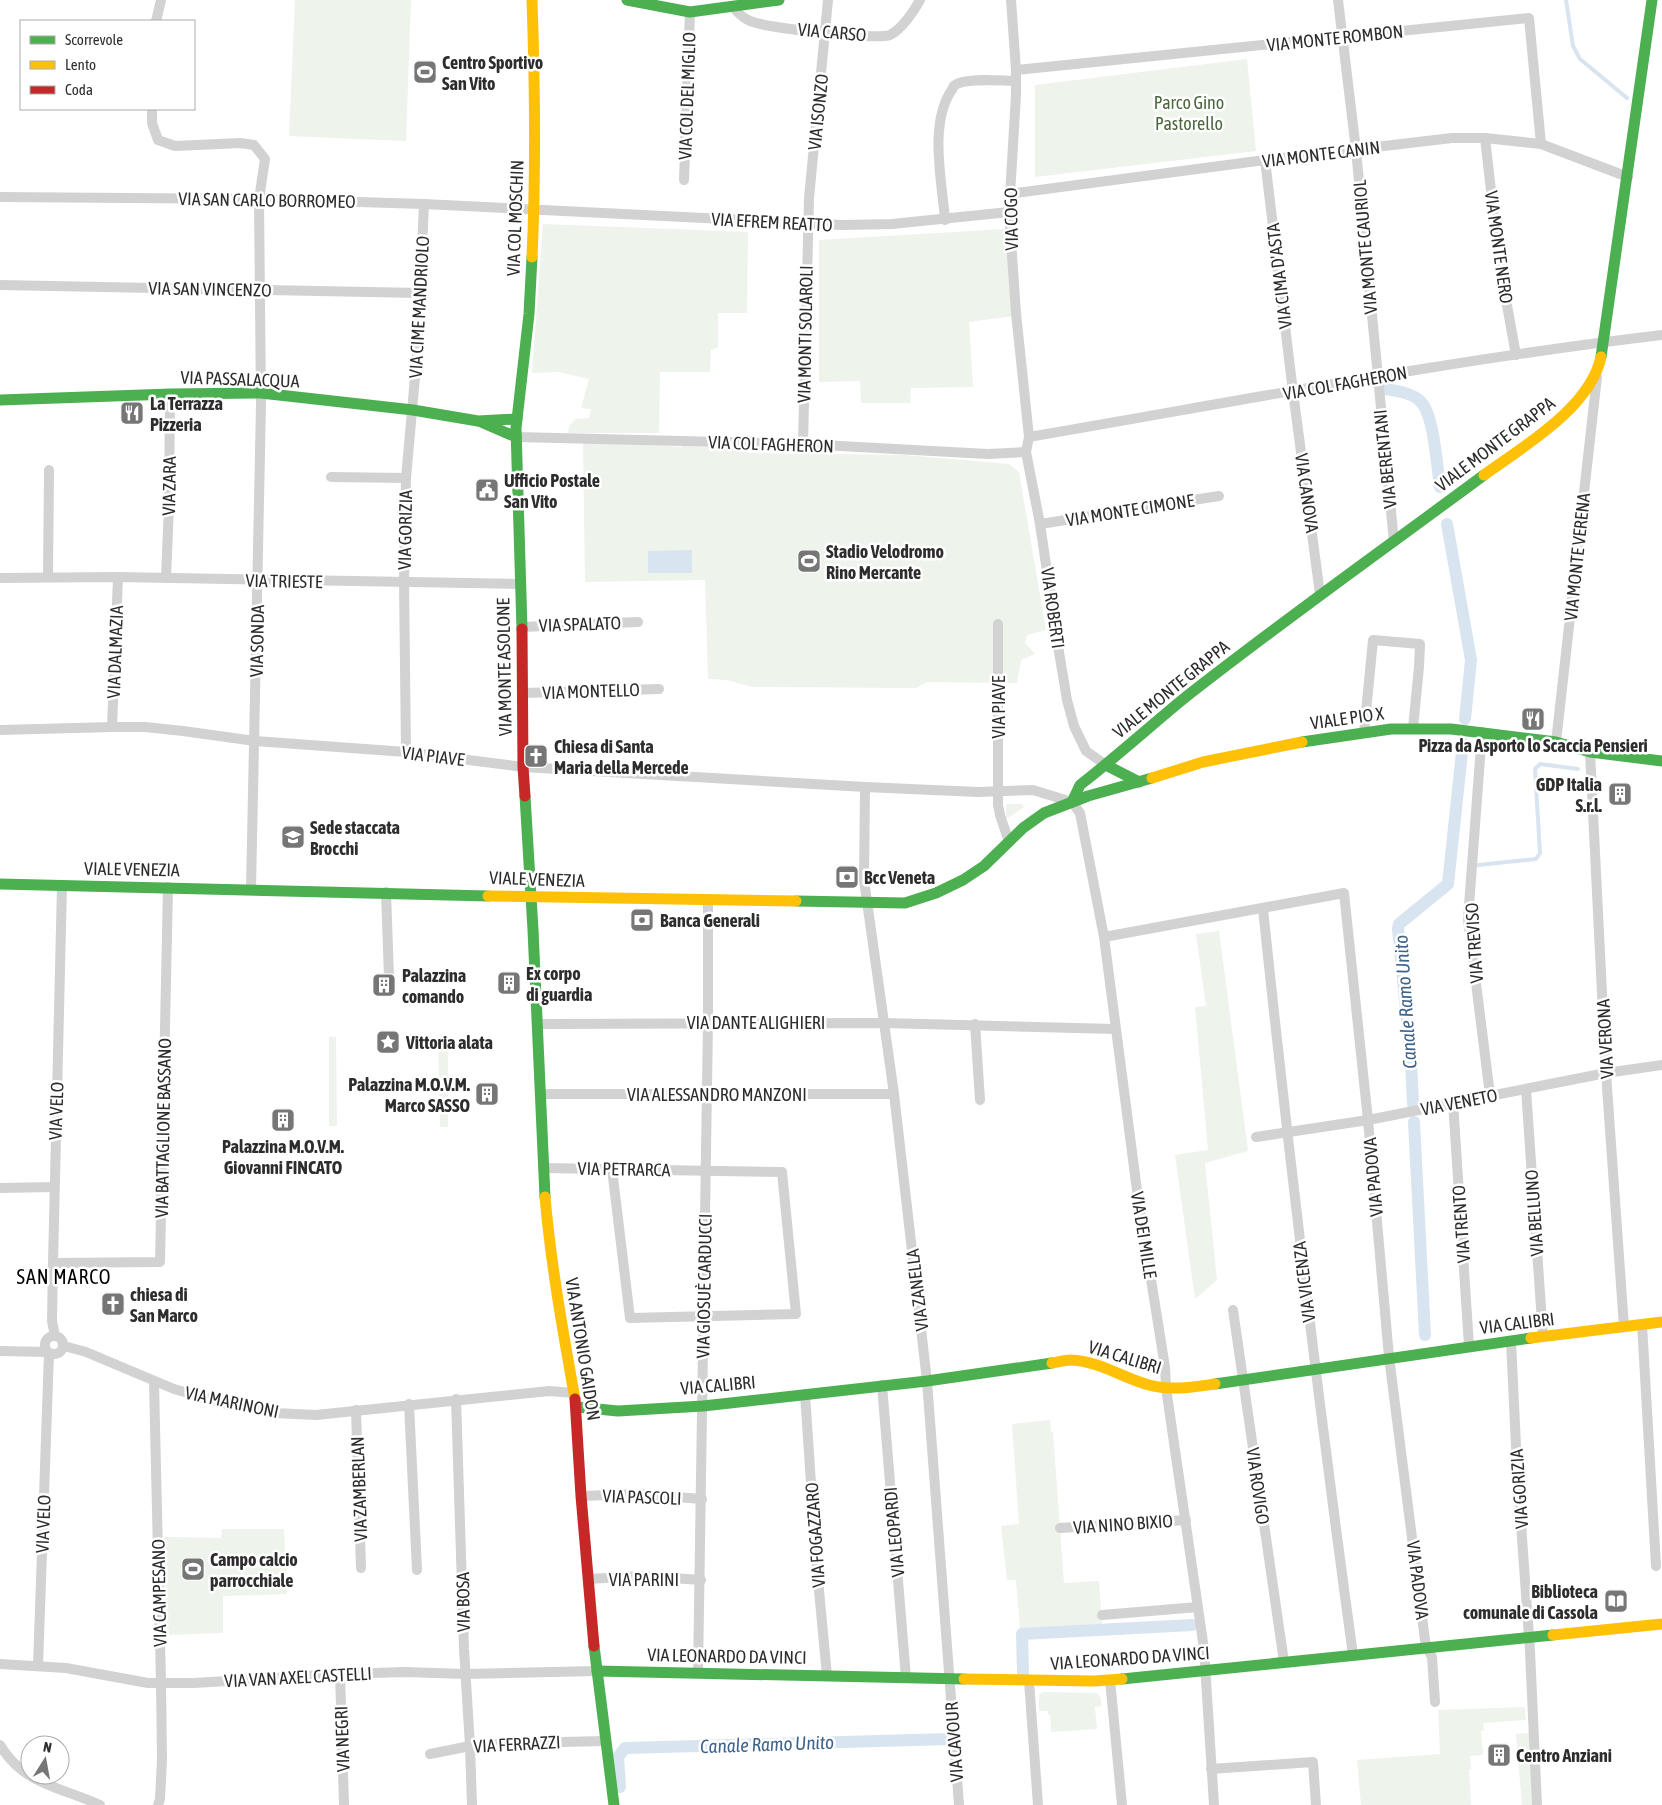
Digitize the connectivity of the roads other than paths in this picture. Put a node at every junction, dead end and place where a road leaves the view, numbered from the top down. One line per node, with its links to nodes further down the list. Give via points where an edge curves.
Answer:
1 (161, 0): 13 (street)
2 (532, 0): 29 (street, VIA COL MOSCHIN)
3 (627, 0): 10 (street)
4 (779, 0): 11 (street)
5 (828, 0): 14 (street, VIA ISONZO)
6 (920, 0): 14 (street, VIA CARSO, via 911,16 889,35)
7 (1011, 0): 16 (street, VIA COGO)
8 (1338, 0): 15 (street, VIA MONTE CAURIOL)
9 (1652, 0): 23 (street, VIALE MONTE GRAPPA)
10 (668, 4): 12 (street)
11 (733, 7): 12 (street); 14 (street, VIA CARSO, via 749,21)
12 (690, 12): 24 (street, VIA COL DEL MIGLIO)
13 (156, 20)
14 (826, 33): 32 (street, VIA ISONZO)
15 (1343, 37): 16 (street, VIA MONTE ROMBON); 20 (street, VIA MONTE ROMBON, via 1529,18); 21 (street, VIA MONTE CAURIOL)
16 (1016, 70): 17 (street, VIA COGO)
17 (1016, 81): 25 (street, VIA COGO); 31 (street, via 968,81 956,85 945,101 939,152)
18 (152, 110): 27 (street, VIA SONDA, via 152,123 158,140 175,146 240,142 254,145 265,160)
19 (1485, 138): 20 (street, VIA MONTE CANIN); 21 (street, VIA MONTE CANIN, via 1452,138); 38 (street, VIA MONTE NERO, via 1499,261)
20 (1541, 144): 23 (street, VIA MONTE CANIN)
21 (1356, 150): 22 (street, VIA MONTE CANIN); 40 (street, VIA MONTE CAURIOL)
22 (1265, 160): 25 (street, VIA MONTE CANIN); 41 (street, VIA CIMA D'ASTA)
23 (1628, 177): 37 (street, VIALE MONTE GRAPPA)
24 (684, 180)
25 (1009, 194): 30 (street, VIA COGO)
26 (0, 197): 27 (street, VIA SAN CARLO BORROMEO)
27 (259, 199): 28 (street, VIA SAN CARLO BORROMEO); 34 (street, VIA SONDA)
28 (424, 204): 29 (street, VIA SAN CARLO BORROMEO); 35 (street, VIA CIME MANDRIOLO)
29 (534, 209): 32 (street, VIA EFREM REATTO); 46 (street, VIA COL MOSCHIN, via 529,314)
30 (1009, 212): 31 (street, VIA EFREM REATTO); 49 (street, VIA COGO)
31 (945, 220): 32 (street, VIA EFREM REATTO)
32 (808, 224): 50 (street, VIA MONTI SOLAROLI)
33 (0, 285): 34 (street, VIA SAN VINCENZO)
34 (261, 290): 35 (street, VIA SAN VINCENZO); 43 (street, VIA SONDA)
35 (420, 293): 45 (street, VIA CIME MANDRIOLO)
36 (1662, 336): 37 (street, VIA COL FAGHERON)
37 (1604, 342): 38 (street, VIA COL FAGHERON); 39 (street, VIALE MONTE GRAPPA)
38 (1516, 355): 40 (street, VIA COL FAGHERON)
39 (1598, 371): 57 (street, VIALE MONTE GRAPPA, via 1582,397 1562,417); 77 (street, VIA MONTE VERENA)
40 (1377, 376): 41 (street, VIA COL FAGHERON); 57 (street, VIA BERENTANI)
41 (1293, 392): 49 (street, VIA COL FAGHERON); 65 (street, VIA CANOVA)
42 (170, 394): 43 (street, VIA PASSALACQUA); 44 (street, VIA PASSALACQUA); 61 (street, VIA ZARA)
43 (261, 394): 45 (street, VIA PASSALACQUA); 62 (street, VIA SONDA)
44 (0, 400)
45 (413, 410): 47 (street, VIA PASSALACQUA); 54 (street, VIA GORIZIA)
46 (516, 419): 47 (street); 48 (street, VIA COL MOSCHIN)
47 (478, 421): 48 (street)
48 (516, 437): 50 (street, VIA COL FAGHERON); 64 (street, VIA MONTE ASOLONE)
49 (1029, 437): 51 (street, VIA ROBERTI)
50 (803, 444): 51 (street, VIA COL FAGHERON, via 988,454)
51 (1026, 452): 56 (street, VIA ROBERTI)
52 (49, 470): 58 (street)
53 (330, 477): 54 (street, VIA GORIZIA)
54 (406, 478): 63 (street, VIA GORIZIA)
55 (1219, 496): 56 (street, VIA MONTE CIMONE)
56 (1040, 524): 81 (street, VIA ROBERTI, via 1067,700 1074,726 1086,751)
57 (1394, 542): 65 (street, VIALE MONTE GRAPPA)
58 (48, 577): 59 (street, VIA TRIESTE); 60 (street, VIA TRIESTE)
59 (118, 577): 61 (street, VIA TRIESTE); 71 (street, VIA DALMAZIA)
60 (0, 578)
61 (166, 578): 62 (street, VIA TRIESTE)
62 (258, 580): 63 (street, VIA TRIESTE); 76 (street, VIA SONDA)
63 (404, 581): 64 (street, VIA TRIESTE); 78 (street, VIA GORIZIA)
64 (520, 584): 68 (street, VIA MONTE ASOLONE)
65 (1320, 594): 81 (street, VIALE MONTE GRAPPA, via 1181,701)
66 (638, 622): 68 (street, VIA SPALATO)
67 (998, 624): 85 (street, VIA PIAVE)
68 (522, 626): 70 (street, VIA MONTE ASOLONE)
69 (659, 689): 70 (street, VIA MONTELLO)
70 (523, 692): 82 (street, VIA MONTE ASOLONE)
71 (112, 727): 73 (street, VIA PIAVE); 76 (street, VIA PIAVE, via 183,731)
72 (1413, 728): 74 (street, VIALE PIO X); 74 (street, via 1420,644 1374,640); 75 (street, VIALE PIO X)
73 (0, 730)
74 (1364, 732): 83 (street, VIALE PIO X, via 1202,762)
75 (1482, 732): 77 (street, VIALE PIO X); 112 (street, VIA TREVISO, via 1468,919)
76 (255, 741): 78 (street, VIA PIAVE); 93 (street, VIA SONDA)
77 (1556, 742): 79 (street, VIALE PIO X)
78 (406, 752): 82 (street, VIA PIAVE)
79 (1590, 752): 80 (street, VIALE PIO X); 107 (street, VIA VERONA)
80 (1662, 762)
81 (1106, 765): 83 (street); 87 (street, VIALE MONTE GRAPPA, via 1080,785)
82 (523, 767): 84 (street, VIA PIAVE); 95 (street, VIA MONTE ASOLONE)
83 (1139, 782): 87 (street, VIALE PIO X)
84 (865, 787): 85 (street, VIA PIAVE); 97 (street, via 864,880)
85 (998, 790): 86 (street, VIA PIAVE); 89 (street, VIA PIAVE, via 1000,815)
86 (1033, 790): 87 (street, VIA PIAVE); 88 (street, via 1042,796)
87 (1072, 802): 88 (street, VIALE PIO X); 99 (street, VIA DEI MILLE, via 1080,813)
88 (1044, 814): 89 (street, VIALE VENEZIA)
89 (1009, 842): 97 (street, VIALE VENEZIA, via 974,873 936,894 905,903)
90 (0, 884): 91 (street, VIALE VENEZIA)
91 (62, 885): 92 (street, VIALE VENEZIA); 121 (street, VIA VELO)
92 (168, 887): 93 (street, VIALE VENEZIA); 123 (street, VIA BATTAGLIONE BASSANO, via 160,1262)
93 (251, 889): 94 (street, VIALE VENEZIA)
94 (386, 892): 95 (street, VIALE VENEZIA); 100 (street)
95 (531, 897): 96 (street, VIALE VENEZIA); 103 (street, VIA ANTONIO GAIDON)
96 (708, 900): 97 (street, VIALE VENEZIA); 101 (street, VIA GIOSUÈ CARDUCCI)
97 (868, 903): 102 (street, VIA ZANELLA)
98 (1263, 908): 99 (street, VIA PADOVA); 115 (street, VIA PADOVA, via 1344,893); 116 (street, VIA VICENZA)
99 (1104, 937): 105 (street, VIA DEI MILLE)
100 (390, 977)
101 (708, 1022): 102 (street, VIA DANTE ALIGHIERI); 103 (street, VIA DANTE ALIGHIERI); 110 (street, VIA GIOSUÈ CARDUCCI)
102 (884, 1023): 104 (street, VIA DANTE ALIGHIERI); 111 (street, VIA ZANELLA)
103 (538, 1024): 109 (street, VIA ANTONIO GAIDON)
104 (975, 1024): 105 (street, VIA DANTE ALIGHIERI); 113 (street)
105 (1115, 1029): 142 (street, VIA DEI MILLE, via 1138,1198 1166,1366)
106 (1662, 1065): 107 (street, VIA VENETO)
107 (1606, 1073): 108 (street, VIA VENETO); 128 (street, VIA VERONA)
108 (1526, 1089): 112 (street, VIA VENETO); 130 (street, VIA BELLUNO)
109 (541, 1094): 110 (street, VIA ALESSANDRO MANZONI); 118 (street, VIA ANTONIO GAIDON)
110 (706, 1094): 111 (street, VIA ALESSANDRO MANZONI); 120 (street, VIA GIOSUÈ CARDUCCI)
111 (894, 1094): 139 (street, VIA ZANELLA)
112 (1490, 1095): 114 (street, VIA VENETO)
113 (980, 1100)
114 (1453, 1102): 115 (street, VIA VENETO); 133 (street, VIA TRENTO)
115 (1368, 1120): 116 (street, VIA VENETO); 136 (street, VIA PADOVA)
116 (1286, 1132): 117 (street, VIA VENETO); 137 (street, VIA VICENZA)
117 (1256, 1137)
118 (543, 1168): 119 (street, VIA PETRARCA); 143 (street, VIA ANTONIO GAIDON, via 549,1244)
119 (612, 1169): 120 (street, VIA PETRARCA); 125 (street, via 630,1318)
120 (706, 1170): 125 (street, VIA GIOSUÈ CARDUCCI); 125 (street, VIA PETRARCA, via 782,1172 796,1314)
121 (54, 1187): 122 (street); 123 (street, VIA VELO)
122 (0, 1188)
123 (53, 1263): 129 (street, VIA VELO, via 52,1321)
124 (1233, 1310): 138 (street, VIA ROVIGO)
125 (704, 1317): 147 (street, VIA GIOSUÈ CARDUCCI)
126 (1662, 1322): 127 (street, VIA CALIBRI)
127 (1642, 1324): 128 (street, VIA CALIBRI); 154 (street)
128 (1624, 1326): 130 (street, VIA CALIBRI)
129 (55, 1336): 132 (street); 135 (street, VIA VELO, via 47,1340)
130 (1543, 1337): 131 (street, VIA CALIBRI)
131 (1511, 1341): 133 (street, VIA CALIBRI); 162 (street, VIA GORIZIA)
132 (64, 1346): 135 (street, via 60,1353); 140 (street, VIA MARINONI, via 86,1352)
133 (1469, 1346): 136 (street, VIA CALIBRI)
134 (0, 1351): 135 (street)
135 (48, 1352): 167 (street, VIA VELO)
136 (1389, 1357): 137 (street, VIA CALIBRI); 163 (street, VIA PADOVA)
137 (1314, 1369): 138 (street, VIA CALIBRI); 164 (street, VIA VICENZA)
138 (1243, 1380): 142 (street, VIA CALIBRI); 165 (street, VIA ROVIGO)
139 (927, 1381): 141 (street, VIA CALIBRI); 142 (street, VIA CALIBRI, via 1070,1360 1093,1363 1141,1383); 175 (street, VIA ZANELLA)
140 (154, 1382): 149 (street, VIA MARINONI, via 196,1396 274,1413 316,1415); 178 (street, VIA CAMPESANO)
141 (882, 1385): 144 (street, VIA CALIBRI); 174 (street, VIA LEOPARDI)
142 (1166, 1388): 152 (street, VIA DEI MILLE)
143 (574, 1393): 145 (street, VIA MARINONI, via 549,1391); 148 (street, VIA ANTONIO GAIDON)
144 (805, 1394): 147 (street, VIA CALIBRI); 173 (street, VIA FOGAZZARO)
145 (456, 1400): 146 (street, VIA MARINONI); 172 (street, VIA BOSA)
146 (409, 1404): 149 (street, VIA MARINONI); 156 (street)
147 (703, 1406): 148 (street, VIA CALIBRI, via 618,1411); 151 (street, VIA GIOSUÈ CARDUCCI)
148 (577, 1407): 150 (street, VIA ANTONIO GAIDON)
149 (356, 1410): 155 (street, VIA ZAMBERLAN)
150 (581, 1496): 151 (street, VIA PASCOLI, via 638,1494); 157 (street, VIA ANTONIO GAIDON)
151 (702, 1499): 158 (street, VIA GIOSUÈ CARDUCCI)
152 (1186, 1520): 153 (street, VIA NINO BIXIO); 159 (street, VIA DEI MILLE)
153 (1060, 1528)
154 (1656, 1566)
155 (361, 1568)
156 (417, 1570)
157 (588, 1579): 158 (street, VIA PARINI, via 642,1576); 168 (street, VIA ANTONIO GAIDON)
158 (701, 1580): 170 (street, VIA GIOSUÈ CARDUCCI)
159 (1198, 1607): 160 (street); 169 (street, VIA DEI MILLE)
160 (1102, 1615)
161 (1662, 1624): 162 (street, VIA LEONARDO DA VINCI)
162 (1529, 1637): 163 (street, VIA LEONARDO DA VINCI); 195 (street, VIA GORIZIA)
163 (1427, 1648): 164 (street, VIA LEONARDO DA VINCI); 179 (street, VIA PADOVA, via 1432,1657)
164 (1352, 1655): 165 (street, VIA LEONARDO DA VINCI)
165 (1284, 1662): 169 (street, VIA LEONARDO DA VINCI)
166 (0, 1664): 167 (street, VIA VAN AXEL CASTELLI)
167 (38, 1666): 178 (street, VIA VAN AXEL CASTELLI, via 135,1682)
168 (597, 1671): 170 (street, VIA LEONARDO DA VINCI); 172 (street, VIA VAN AXEL CASTELLI); 180 (street, VIA ANTONIO GAIDON)
169 (1205, 1672): 176 (street, VIA LEONARDO DA VINCI); 184 (street, VIA DEI MILLE)
170 (698, 1673): 173 (street, VIA LEONARDO DA VINCI)
171 (340, 1674): 172 (street, VIA VAN AXEL CASTELLI); 178 (street, VIA VAN AXEL CASTELLI); 187 (street, VIA NEGRI)
172 (465, 1674): 182 (street, VIA BOSA)
173 (827, 1676): 174 (street, VIA LEONARDO DA VINCI)
174 (906, 1678): 175 (street, VIA LEONARDO DA VINCI)
175 (949, 1679): 177 (street, VIA LEONARDO DA VINCI); 190 (street, VIA CAVOUR)
176 (1110, 1680): 177 (street, VIA LEONARDO DA VINCI); 192 (street)
177 (1029, 1681): 191 (street)
178 (161, 1683): 186 (street, VIA CAMPESANO, via 162,1760)
179 (1435, 1702)
180 (605, 1741): 182 (street, VIA FERRAZZI); 189 (street, VIA ANTONIO GAIDON)
181 (0, 1745): 185 (street, via 12,1762 35,1780)
182 (470, 1746): 183 (street, VIA FERRAZZI); 188 (street, VIA BOSA)
183 (430, 1754)
184 (1211, 1769): 193 (street, VIA DEI MILLE); 194 (street, via 1313,1762)
185 (100, 1805)
186 (158, 1805)
187 (344, 1805)
188 (472, 1805)
189 (614, 1805)
190 (959, 1805)
191 (1038, 1805)
192 (1122, 1805)
193 (1214, 1805)
194 (1316, 1805)
195 (1537, 1805)

